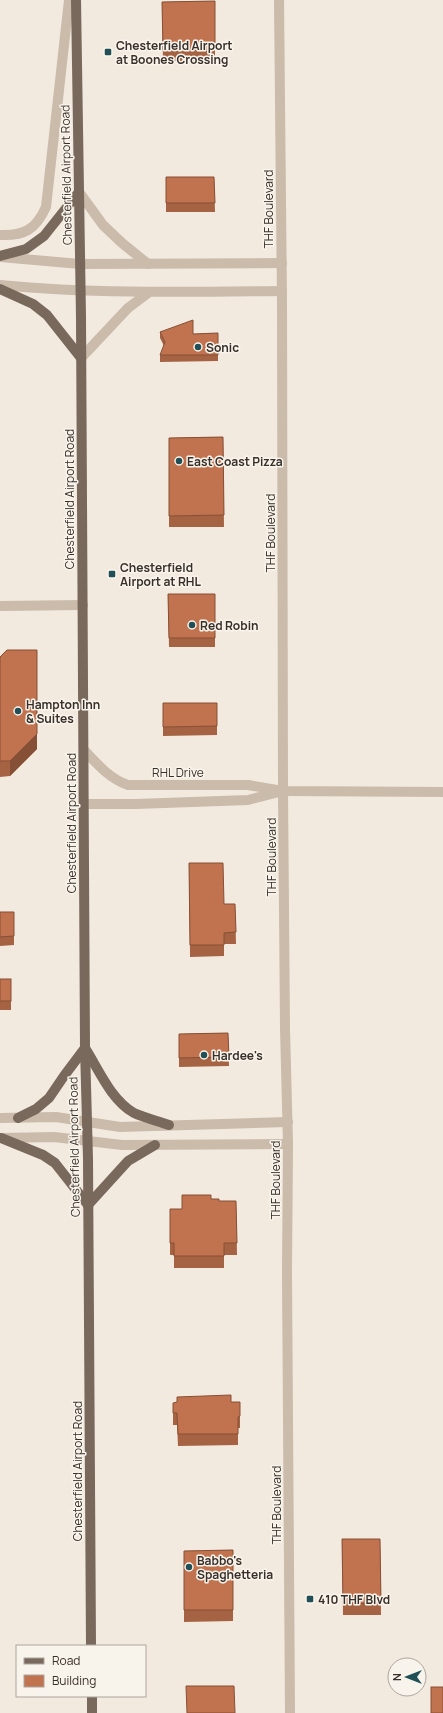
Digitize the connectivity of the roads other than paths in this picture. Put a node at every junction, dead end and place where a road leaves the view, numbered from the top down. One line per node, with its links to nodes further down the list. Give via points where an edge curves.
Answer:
1 (69, 0): 5 (street, via 46,207 40,220 26,232)
2 (76, 0): 4 (main road, Chesterfield Airport Road)
3 (280, 0): 7 (street, THF Boulevard)
4 (79, 192): 6 (main road, via 44,236 26,249); 8 (main road, Chesterfield Airport Road); 9 (street, via 103,225)
5 (0, 235)
6 (0, 257): 8 (street)
7 (282, 263): 9 (street); 12 (street, THF Boulevard)
8 (80, 264): 9 (street); 13 (main road, Chesterfield Airport Road)
9 (148, 264)
10 (0, 285): 13 (street)
11 (0, 289): 15 (main road, via 33,304 47,314)
12 (282, 291): 14 (street); 19 (street, THF Boulevard)
13 (80, 292): 14 (street); 15 (main road, Chesterfield Airport Road)
14 (148, 293): 15 (street, via 128,308)
15 (81, 358): 16 (main road, Chesterfield Airport Road)
16 (83, 605): 17 (street); 18 (main road, Chesterfield Airport Road)
17 (0, 606)
18 (84, 750): 19 (street, RHL Drive, via 111,776 128,784 248,785); 21 (main road, Chesterfield Airport Road)
19 (283, 791): 20 (street, RHL Drive); 21 (street, RHL Drive, via 248,800); 26 (street, THF Boulevard)
20 (443, 792)
21 (84, 804): 22 (main road, Chesterfield Airport Road)
22 (85, 1048): 24 (main road, via 49,1098); 25 (main road, Chesterfield Airport Road); 27 (main road, via 122,1104 134,1113)
23 (0, 1118): 24 (street)
24 (18, 1118): 25 (street, via 56,1118)
25 (87, 1122): 27 (street, via 120,1127); 29 (main road, Chesterfield Airport Road)
26 (288, 1122): 27 (street); 30 (street, THF Boulevard)
27 (169, 1125)
28 (0, 1138): 29 (street, via 54,1137); 32 (main road, via 43,1155 55,1163)
29 (88, 1142): 31 (street); 32 (main road, Chesterfield Airport Road)
30 (288, 1144): 31 (street); 36 (street, THF Boulevard)
31 (155, 1145): 32 (main road, via 128,1161)
32 (88, 1205): 33 (main road, Chesterfield Airport Road)
33 (92, 1645)
34 (92, 1697): 35 (main road)
35 (92, 1713)
36 (290, 1713)

